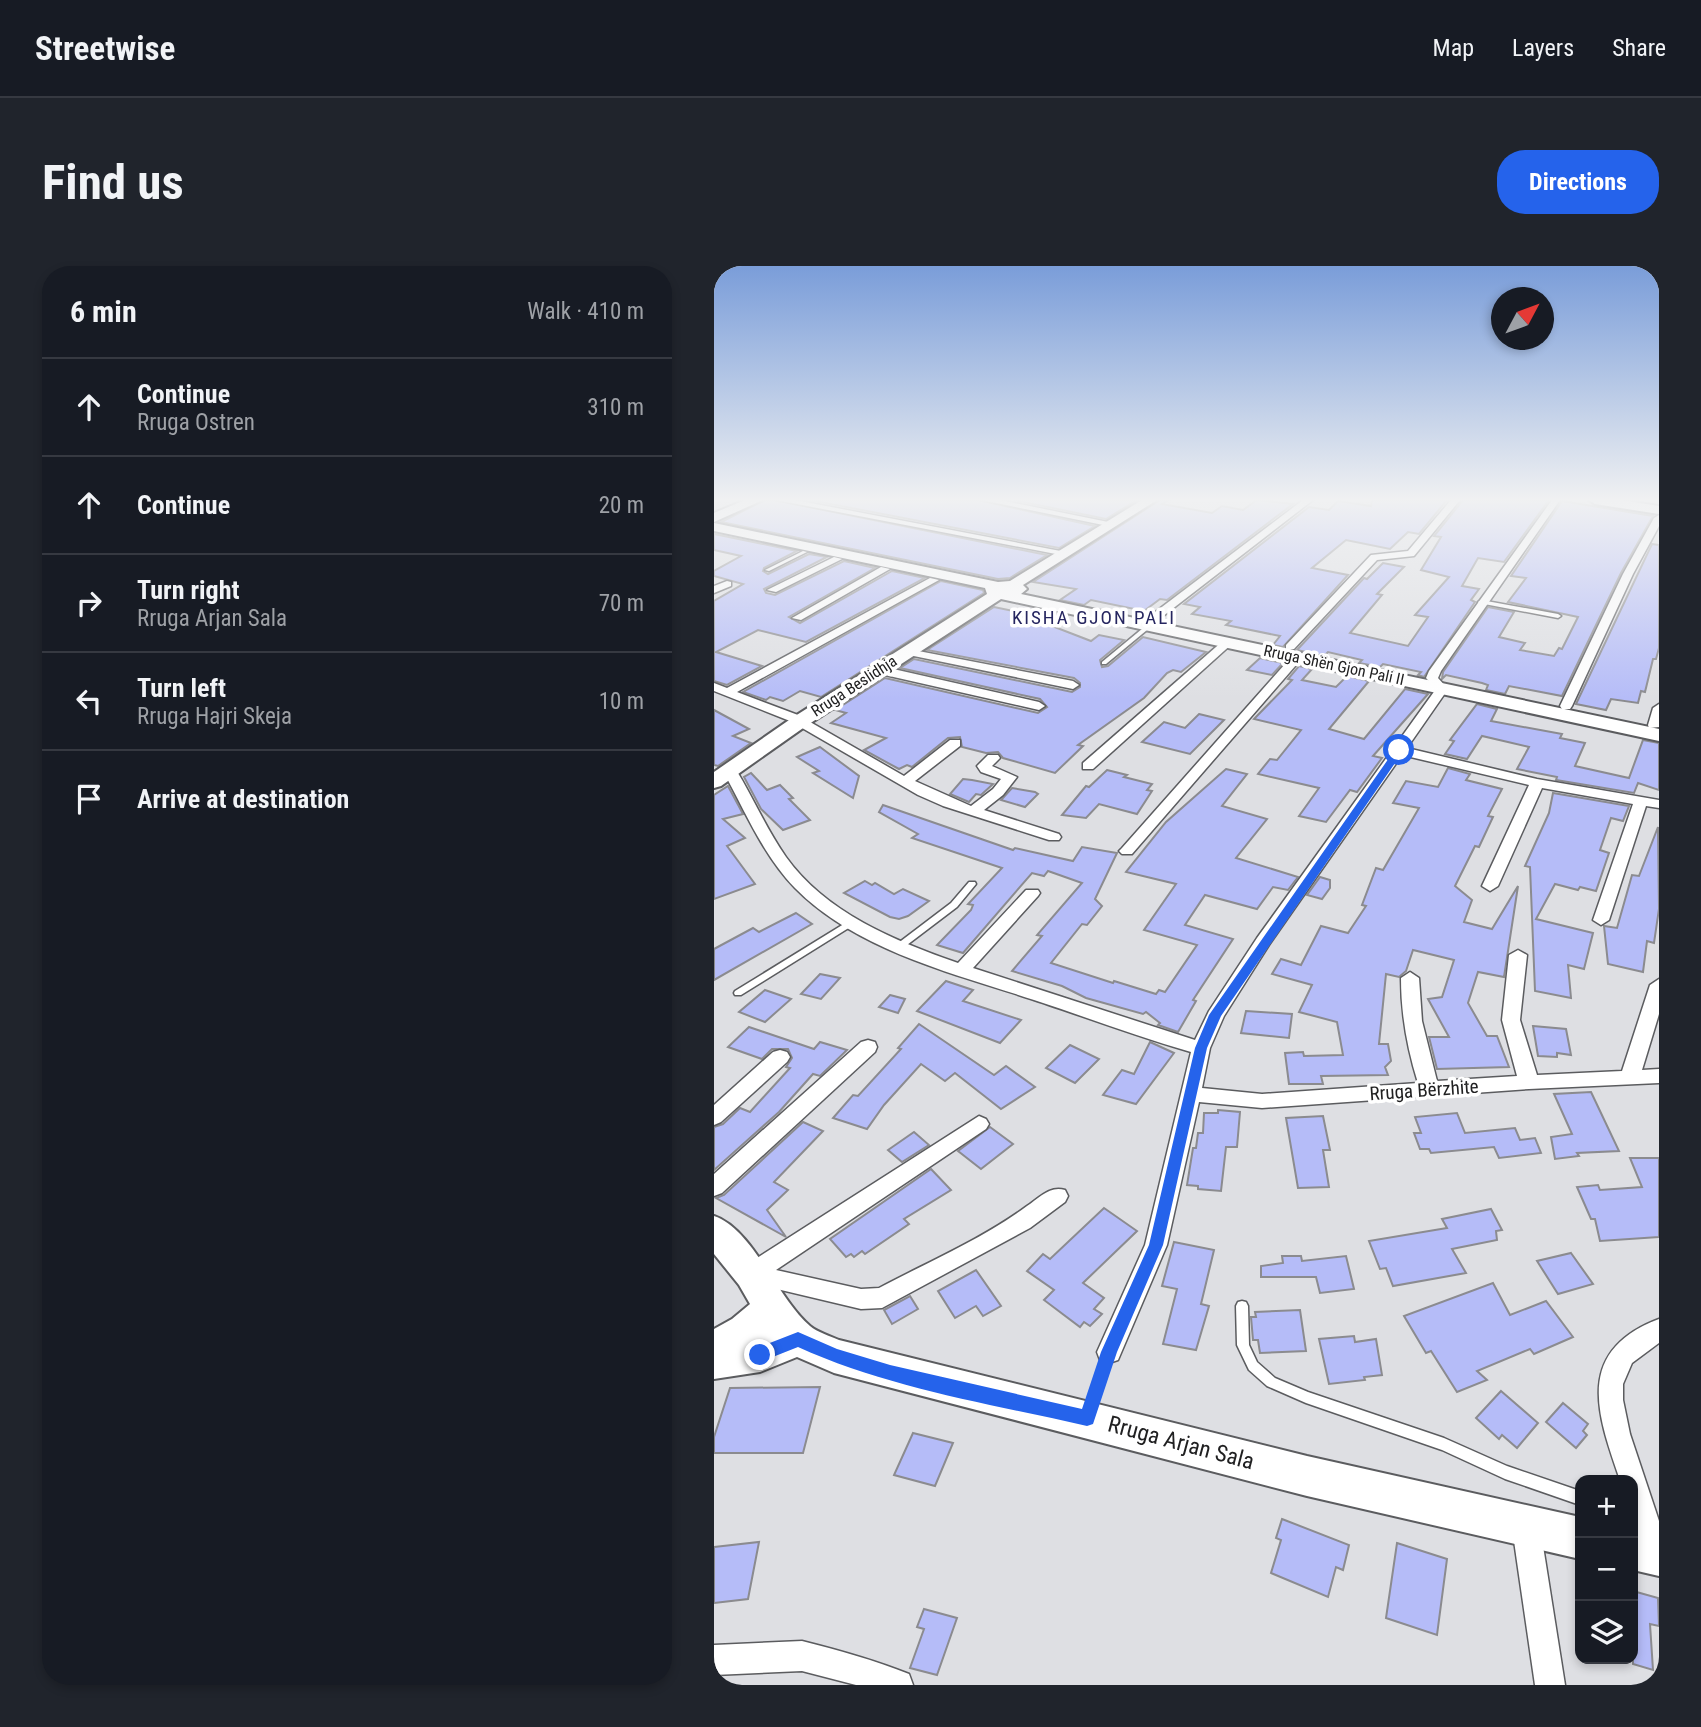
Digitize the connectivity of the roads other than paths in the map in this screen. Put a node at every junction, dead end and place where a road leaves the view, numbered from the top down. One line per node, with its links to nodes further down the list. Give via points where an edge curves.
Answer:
1 (773, 566): 10 (lane)
2 (821, 566): 15 (street)
3 (871, 566): 11 (street, Rruga Shën Gjon Pali II)
4 (895, 566): 16 (street, Rruga Shën Gjon Pali II)
5 (1044, 566): 16 (street, Rruga Beslidhja)
6 (1224, 566): 20 (street)
7 (1366, 566): 23 (street)
8 (1508, 566): 17 (street)
9 (1632, 566): 31 (street)
10 (767, 569)
11 (885, 569): 12 (street, Rruga Shën Gjon Pali II); 19 (street)
12 (934, 580): 16 (street, Rruga Shën Gjon Pali II); 29 (street)
13 (727, 584): 14 (street)
14 (714, 590)
15 (772, 590)
16 (1005, 590): 20 (street, Rruga Shën Gjon Pali II); 22 (street, Rruga Beslidhja)
17 (1482, 602): 18 (lane); 26 (street)
18 (1558, 616)
19 (797, 618)
20 (1152, 621): 21 (street, Rruga Shën Gjon Pali II); 23 (street, Rruga Shën Gjon Pali II); 24 (lane)
21 (1228, 642): 23 (street, Rruga Shën Gjon Pali II); 37 (street)
22 (908, 652): 25 (street, Rruga Beslidhja); 27 (street)
23 (1293, 652): 26 (street, Rruga Shën Gjon Pali II); 46 (street)
24 (1104, 663)
25 (880, 670): 30 (street); 32 (street, Rruga Beslidhja)
26 (1437, 683): 31 (street, Rruga Shën Gjon Pali II); 33 (street, Rruga Shën Gjon Pali II); 35 (street)
27 (1073, 685)
28 (714, 687): 29 (street)
29 (728, 692): 32 (street)
30 (1039, 706)
31 (1566, 706): 33 (street, Rruga Shën Gjon Pali II)
32 (799, 722): 38 (street, Rruga Beslidhja); 40 (street)
33 (1658, 723)
34 (955, 743): 40 (street)
35 (1399, 750): 41 (street); 59 (street, via 1215,1015)
36 (993, 758): 44 (street, via 986,769 1010,777)
37 (1088, 766)
38 (730, 771): 39 (street, Rruga Beslidhja); 51 (street, via 785,867 811,894)
39 (714, 782)
40 (905, 782): 44 (street)
41 (1537, 783): 42 (street); 48 (street)
42 (1641, 801): 43 (street); 50 (street)
43 (1659, 804)
44 (973, 811): 45 (street)
45 (1054, 837)
46 (1127, 851)
47 (972, 884): 52 (lane, via 954,905)
48 (1490, 886)
49 (1032, 893): 54 (street)
50 (1601, 920)
51 (853, 922): 52 (street); 57 (lane)
52 (900, 946): 54 (street)
53 (1518, 955): 63 (street, via 1511,1020)
54 (961, 970): 59 (street, via 1148,1035)
55 (1410, 978): 64 (street, via 1409,1010)
56 (1659, 985): 61 (street)
57 (738, 993)
58 (868, 1047): 68 (street)
59 (1201, 1048): 65 (street)
60 (780, 1057): 66 (street)
61 (1630, 1076): 62 (street, Rruga Bërzhite); 63 (street, Rruga Bërzhite)
62 (1659, 1076)
63 (1529, 1082): 64 (street, Rruga Bërzhite)
64 (1430, 1090): 65 (street, Rruga Bërzhite, via 1262,1101)
65 (1189, 1094): 77 (street, via 1156,1245)
66 (714, 1117)
67 (979, 1124): 71 (street)
68 (714, 1187)
69 (1057, 1196): 71 (street, via 1010,1228 882,1298 861,1299)
70 (714, 1230): 71 (street, Rruga Arjan Sala)
71 (751, 1274): 73 (street, Rruga Arjan Sala)
72 (1242, 1307): 80 (lane, via 1243,1345 1254,1366 1271,1382)
73 (771, 1308): 75 (street, Rruga Arjan Sala); 76 (street, via 745,1331)
74 (1659, 1330): 79 (street, via 1623,1354 1610,1384 1612,1413)
75 (798, 1339): 78 (street, via 760,1355); 82 (street, Rruga Arjan Sala, via 834,1356 890,1372)
76 (714, 1347)
77 (1109, 1352)
78 (714, 1362)
79 (1631, 1475)
80 (1575, 1496)
81 (1638, 1505): 84 (street)
82 (1526, 1527): 83 (street, Rruga Arjan Sala); 87 (street)
83 (1575, 1537)
84 (1645, 1539)
85 (714, 1660): 86 (street, via 802,1656)
86 (898, 1685)
87 (1550, 1685)

